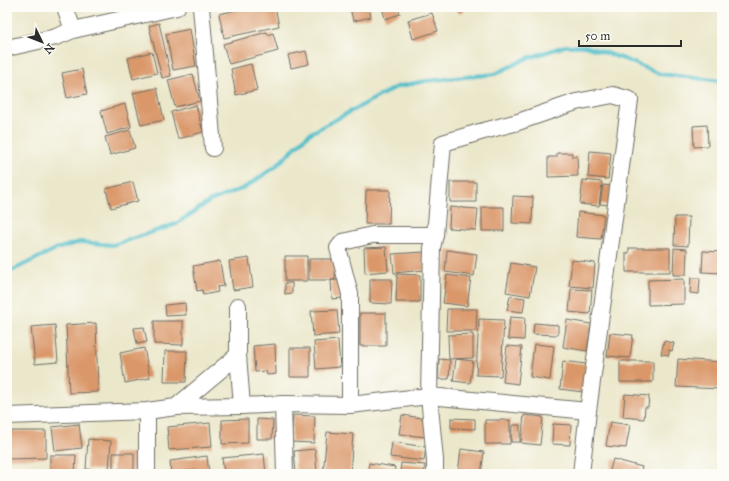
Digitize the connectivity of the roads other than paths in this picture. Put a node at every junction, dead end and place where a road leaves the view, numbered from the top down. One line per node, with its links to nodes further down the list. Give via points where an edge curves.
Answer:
1 (65, 7): 4 (street)
2 (177, 7): 4 (street)
3 (201, 7): 6 (street)
4 (74, 30): 5 (street, via 56,37)
5 (7, 48)
6 (213, 148)
7 (435, 235): 10 (street, via 432,248); 12 (street, via 372,235 344,242 338,248 350,294); 16 (street, via 443,143 518,122 576,102 613,95 630,100)
8 (238, 306): 9 (street)
9 (238, 355): 13 (street); 14 (street)
10 (429, 396): 12 (street); 16 (street); 20 (street)
11 (283, 404): 12 (street); 13 (street); 19 (street)
12 (350, 405)
13 (242, 406): 14 (street)
14 (176, 407): 15 (street)
15 (147, 412): 17 (street); 18 (street)
16 (588, 412): 21 (street)
17 (7, 416)
18 (147, 474)
19 (285, 474)
20 (435, 474)
21 (581, 474)

